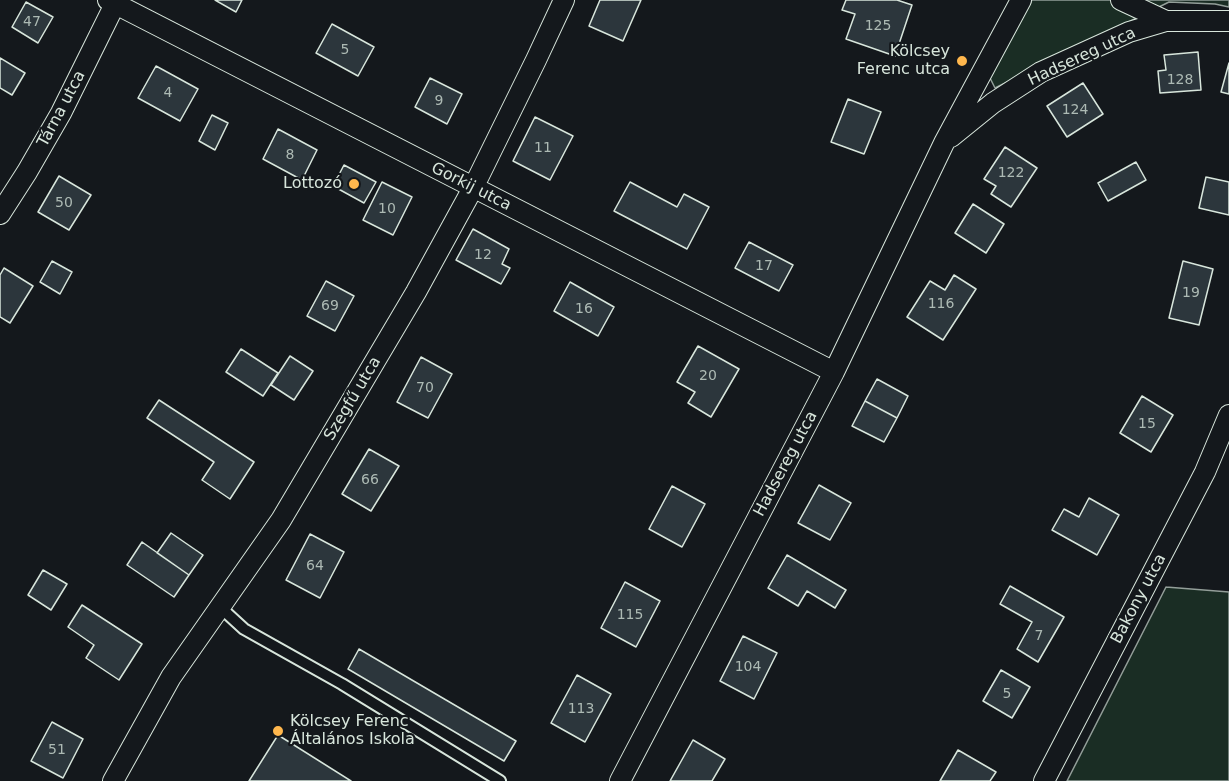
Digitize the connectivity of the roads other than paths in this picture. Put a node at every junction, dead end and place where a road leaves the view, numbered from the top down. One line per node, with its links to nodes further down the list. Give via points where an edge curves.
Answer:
1 (564, 0): 8 (street, Szegfű utca)
2 (1021, 0): 7 (street, Hadsereg utca)
3 (1120, 0): 5 (street)
4 (114, 1): 8 (street, Gorkij utca); 9 (street, Tárna utca, via 61,113)
5 (1166, 21): 6 (street); 7 (street, Hadsereg utca, via 1129,32 1041,72 993,103)
6 (1229, 21)
7 (944, 143): 10 (street, Hadsereg utca)
8 (472, 188): 10 (street, Gorkij utca); 12 (street, Szegfű utca, via 416,292 281,520)
9 (0, 214)
10 (834, 372): 15 (street, Hadsereg utca)
11 (1229, 415): 16 (street, Bakony utca, via 1205,472)
12 (220, 607): 13 (street, Szegfű utca, via 171,676); 14 (lane, via 244,629)
13 (113, 781)
14 (500, 781)
15 (620, 781)
16 (1044, 781)

